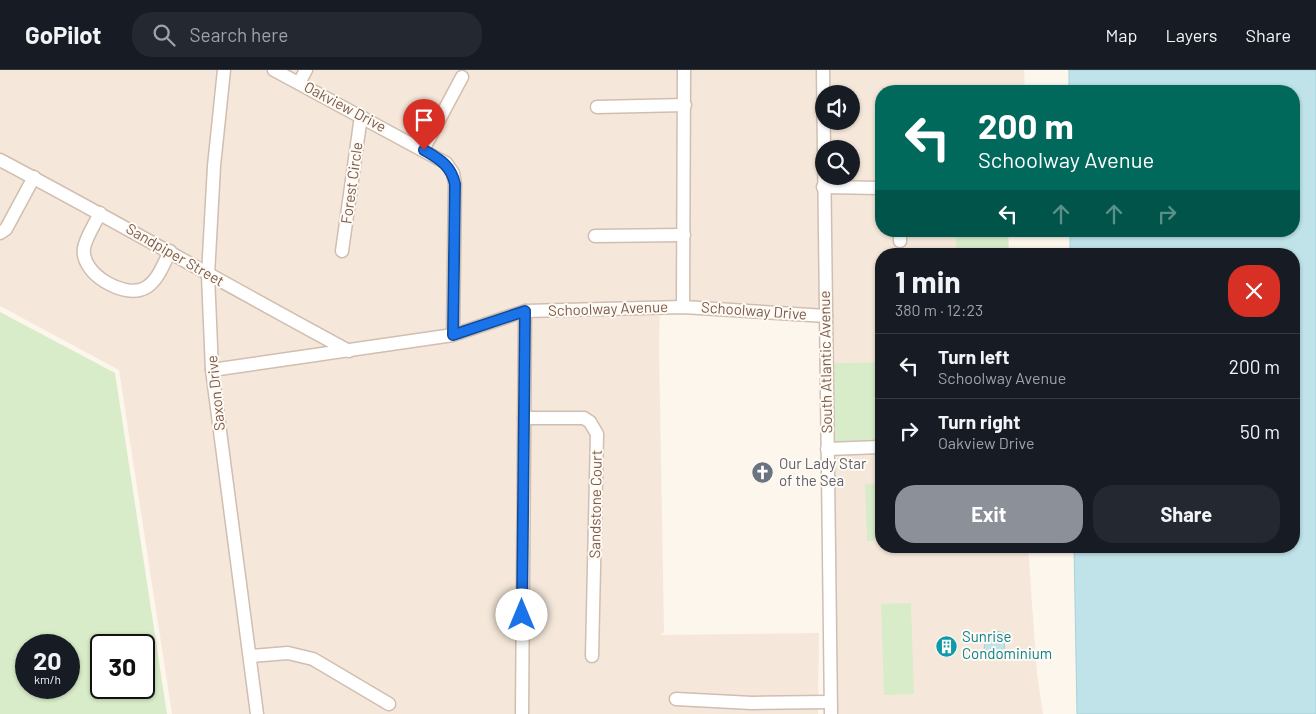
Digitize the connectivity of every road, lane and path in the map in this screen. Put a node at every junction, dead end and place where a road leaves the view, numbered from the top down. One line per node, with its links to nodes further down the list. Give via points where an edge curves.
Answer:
1 (224, 70): 22 (street, Saxon Drive)
2 (274, 70): 7 (street, Oakview Drive)
3 (306, 70): 7 (street)
4 (684, 70): 8 (street, Schoolway Avenue)
5 (823, 70): 14 (street, South Atlantic Avenue)
6 (462, 77): 11 (street)
7 (299, 83): 10 (street, Oakview Drive)
8 (685, 105): 9 (street); 18 (street, Schoolway Avenue)
9 (597, 107)
10 (361, 116): 11 (street, Oakview Drive); 21 (street, Forest Circle)
11 (424, 150): 26 (street, Oakview Drive, via 446,164 453,173 455,184)
12 (0, 160): 13 (street, Sandpiper Street)
13 (34, 178): 16 (street, Sandpiper Street); 17 (street)
14 (823, 187): 15 (street); 25 (street, South Atlantic Avenue)
15 (875, 188)
16 (100, 213): 20 (street, Sandpiper Street); 20 (street, via 84,248 85,259 94,276 127,291 143,289 153,283)
17 (0, 233)
18 (684, 235): 19 (street); 23 (street, Schoolway Avenue)
19 (595, 236)
20 (170, 251): 22 (street, Sandpiper Street)
21 (342, 251)
22 (208, 275): 27 (street, Sandpiper Street); 28 (street, Saxon Drive)
23 (683, 307): 24 (street, Schoolway Avenue); 25 (street, Schoolway Drive)
24 (525, 311): 26 (street, Schoolway Avenue); 29 (street)
25 (826, 316): 31 (street, South Atlantic Avenue)
26 (453, 335): 27 (street, Schoolway Avenue)
27 (349, 350): 28 (street, Schoolway Avenue)
28 (212, 370): 32 (street, Saxon Drive)
29 (524, 418): 33 (street, Sandstone Court, via 584,418 597,434); 39 (street)
30 (875, 447): 31 (street)
31 (827, 449): 37 (street, South Atlantic Avenue)
32 (250, 656): 35 (street, via 288,653 313,659); 38 (street, Saxon Drive)
33 (592, 656)
34 (676, 699): 36 (street)
35 (389, 704)
36 (751, 708): 37 (street)
37 (831, 708)
38 (257, 714)
39 (522, 714)

